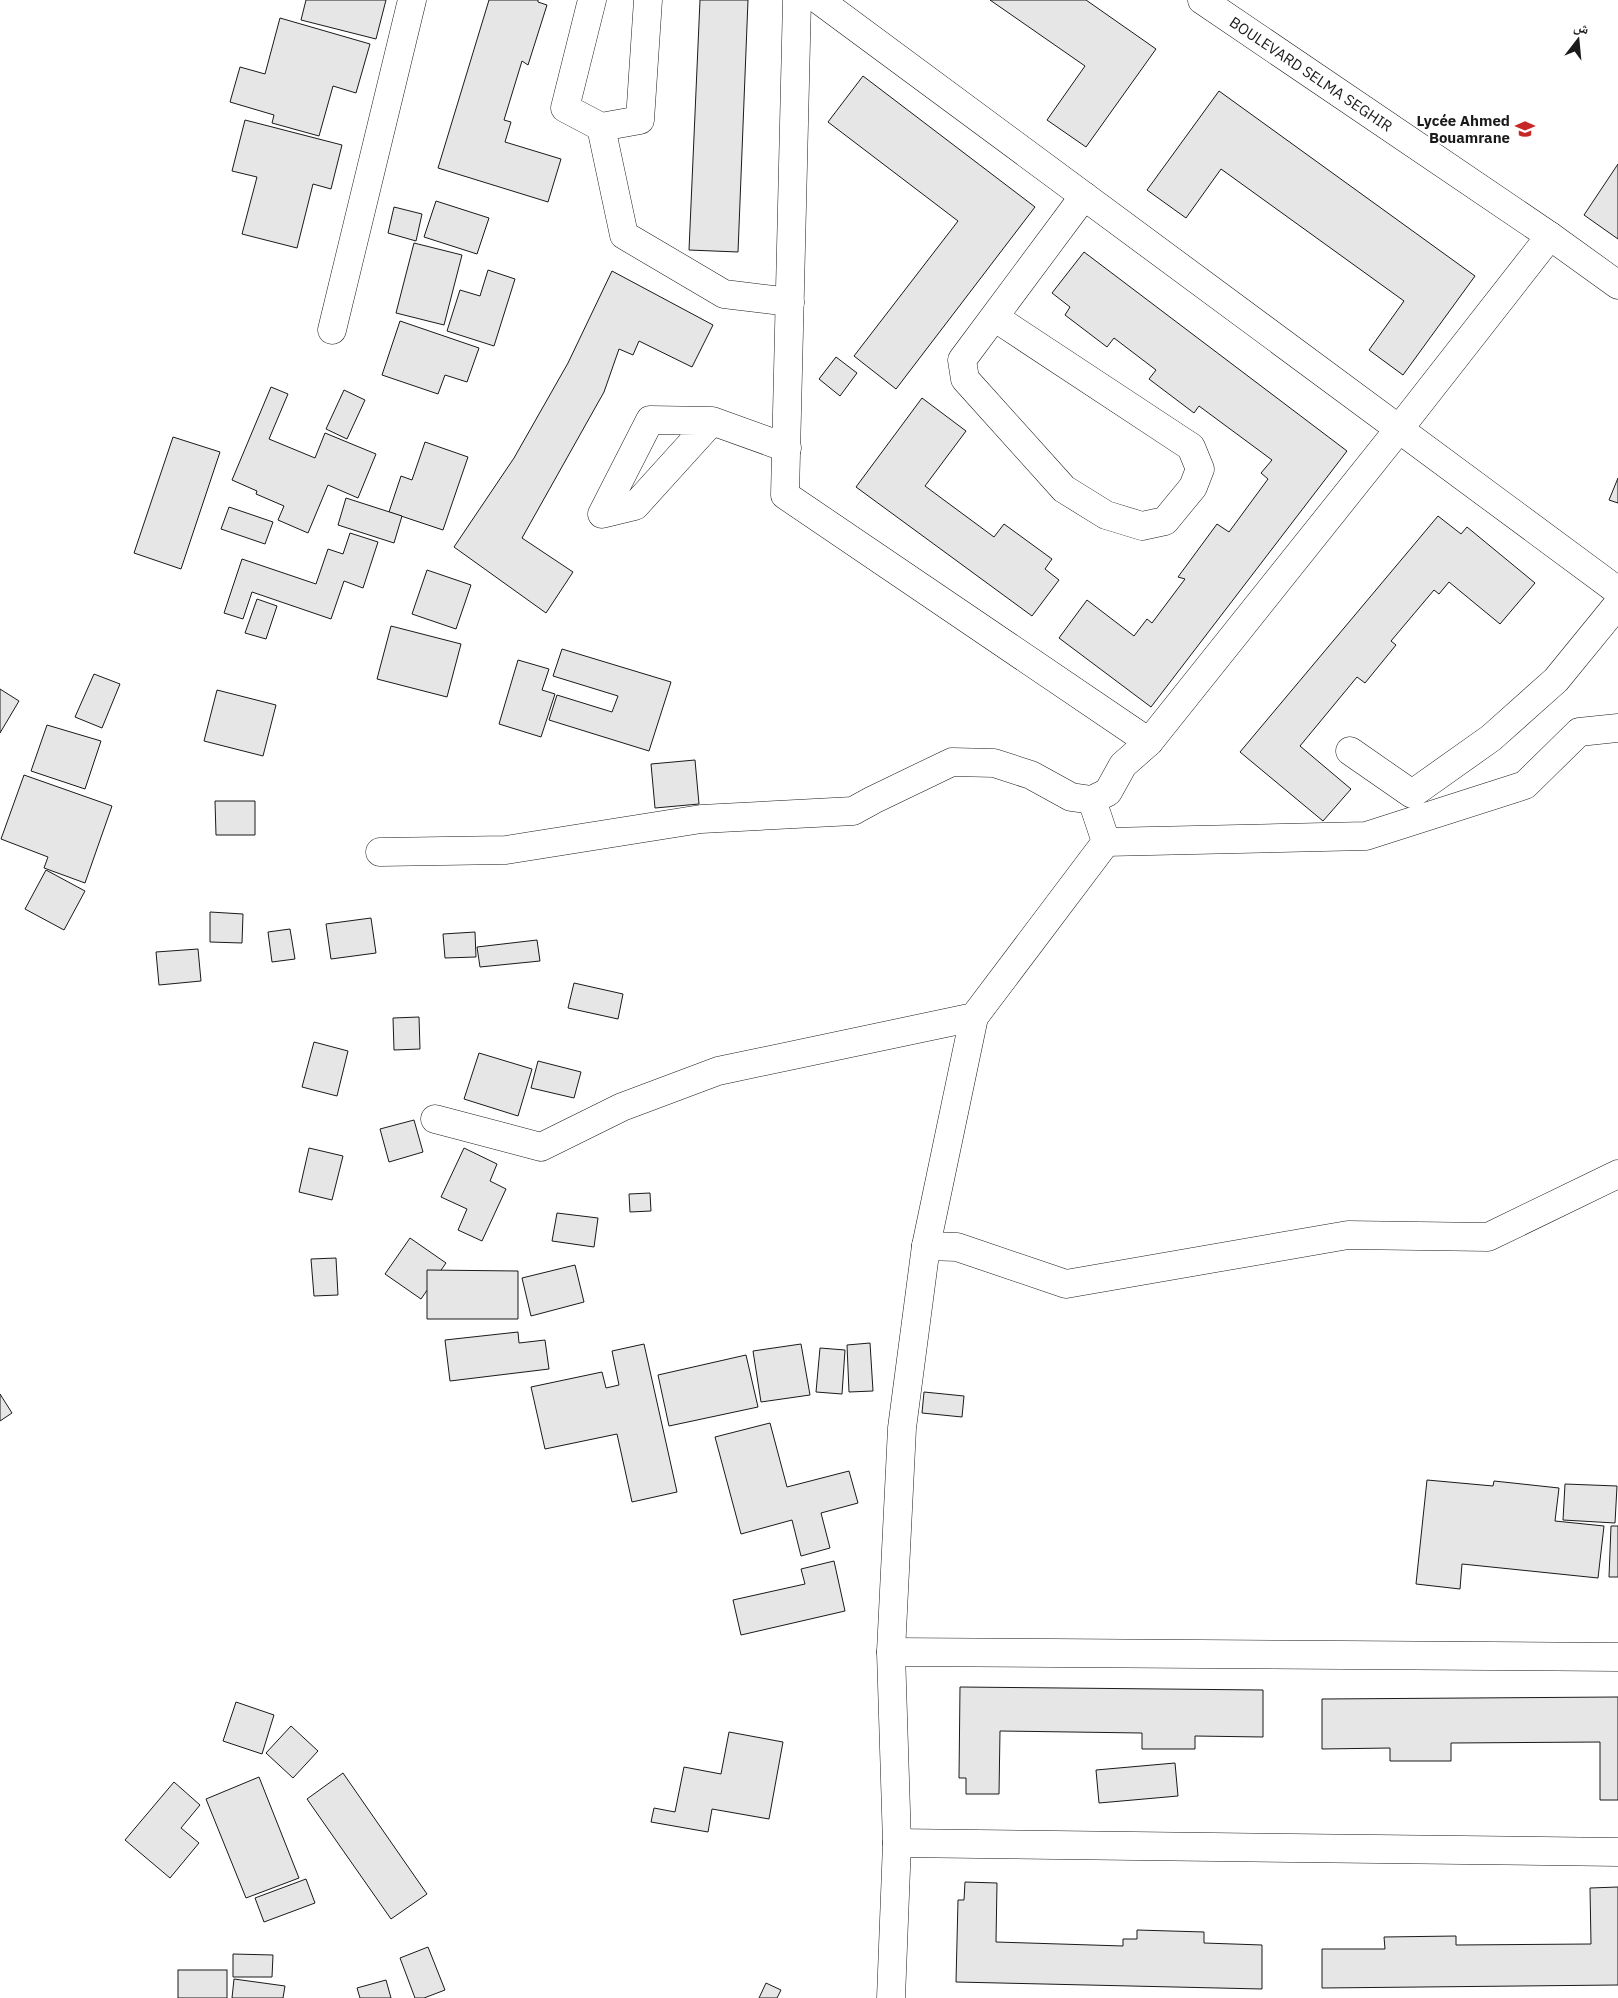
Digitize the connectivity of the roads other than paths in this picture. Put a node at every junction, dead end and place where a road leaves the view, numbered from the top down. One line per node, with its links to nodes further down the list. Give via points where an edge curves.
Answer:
1 (412, 0): 13 (street)
2 (592, 0): 7 (street, via 565,108)
3 (648, 0): 7 (street, via 640,120)
4 (797, 0): 11 (street)
5 (819, 0): 8 (street)
6 (1202, 0): 9 (street, BOULEVARD SELMA SEGHIR)
7 (601, 127): 11 (street, via 624,235 724,294)
8 (1084, 196): 12 (street); 15 (street)
9 (1550, 236): 10 (street, BOULEVARD SELMA SEGHIR); 15 (street)
10 (1618, 285)
11 (790, 302): 16 (street)
12 (994, 317): 12 (street, via 962,360 965,379 1064,489 1106,515 1142,526 1164,520 1193,487 1200,469 1191,447)
13 (332, 330)
14 (712, 421): 16 (street)
15 (1399, 429): 17 (street); 20 (street)
16 (786, 448): 20 (street, via 785,495)
17 (1618, 591)
18 (1618, 604): 21 (street, via 1556,680 1491,738 1412,794)
19 (1618, 728): 23 (street, via 1580,732 1524,785 1366,836)
20 (1149, 742): 22 (street, via 1123,765 1108,792)
21 (1350, 751)
22 (1092, 800): 23 (street); 24 (street, via 1071,797 1031,775 994,763 952,762 853,811 701,819 506,850)
23 (1106, 842): 25 (street)
24 (380, 852)
25 (974, 1017): 26 (street, via 718,1071 622,1107 541,1147); 28 (street)
26 (435, 1120)
27 (1618, 1174): 28 (street, via 1488,1237 1348,1235 1066,1284 957,1247)
28 (926, 1246): 29 (street, via 902,1428)
29 (891, 1652): 30 (street); 31 (street)
30 (1618, 1657)
31 (897, 1843): 32 (street); 33 (street)
32 (1618, 1852)
33 (891, 1998)

